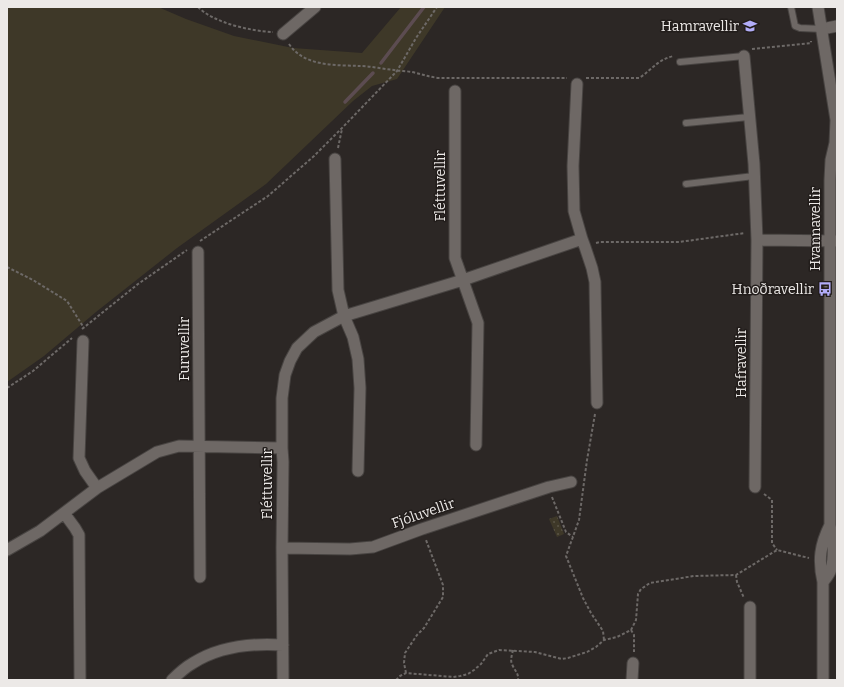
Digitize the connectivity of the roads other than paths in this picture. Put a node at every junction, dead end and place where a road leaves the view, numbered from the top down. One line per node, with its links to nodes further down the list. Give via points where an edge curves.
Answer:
1 (315, 7): 6 (street)
2 (791, 7): 5 (lane, via 795,26)
3 (818, 7): 5 (street, Hvannavellir)
4 (837, 26): 5 (street)
5 (816, 29): 17 (street, Hvannavellir, via 836,120 830,180)
6 (283, 34)
7 (748, 53): 8 (lane); 11 (street, Hafravellir)
8 (680, 62)
9 (578, 80): 18 (street, via 574,211)
10 (455, 92): 20 (street, Fléttuvellir, via 455,258)
11 (749, 117): 12 (lane); 14 (street, Hafravellir)
12 (686, 123)
13 (335, 159): 21 (street, via 338,290)
14 (754, 176): 15 (lane); 16 (street, Hafravellir)
15 (686, 184)
16 (757, 236): 17 (street); 29 (street, Hafravellir)
17 (834, 241): 43 (street, Hvannavellir, via 830,525 833,538 830,573 823,582)
18 (584, 243): 20 (street, Fléttuvellir); 23 (street, via 595,282)
19 (194, 248): 25 (street, Furuvellir)
20 (463, 280): 21 (street, Fléttuvellir); 24 (street, Fléttuvellir, via 478,323)
21 (344, 316): 26 (street, Fléttuvellir, via 314,332 297,348 290,361 282,398); 27 (street, via 353,337 358,359)
22 (79, 336): 30 (street, via 79,458)
23 (597, 403)
24 (476, 445)
25 (199, 446): 26 (street); 30 (street, via 179,446 156,452); 34 (street, Furuvellir)
26 (282, 448): 32 (street, Fléttuvellir)
27 (358, 471)
28 (571, 482): 32 (street, Fjóluvellir, via 373,547)
29 (755, 487)
30 (97, 488): 31 (street)
31 (64, 513): 33 (street); 38 (street, via 79,535)
32 (282, 548): 36 (street, Fléttuvellir)
33 (7, 550)
34 (200, 577)
35 (750, 607): 42 (street)
36 (283, 645): 39 (street, via 245,645 224,650 193,662); 40 (street, Fléttuvellir)
37 (632, 663): 41 (street)
38 (80, 680)
39 (172, 680)
40 (283, 680)
41 (632, 680)
42 (750, 680)
43 (823, 680)

